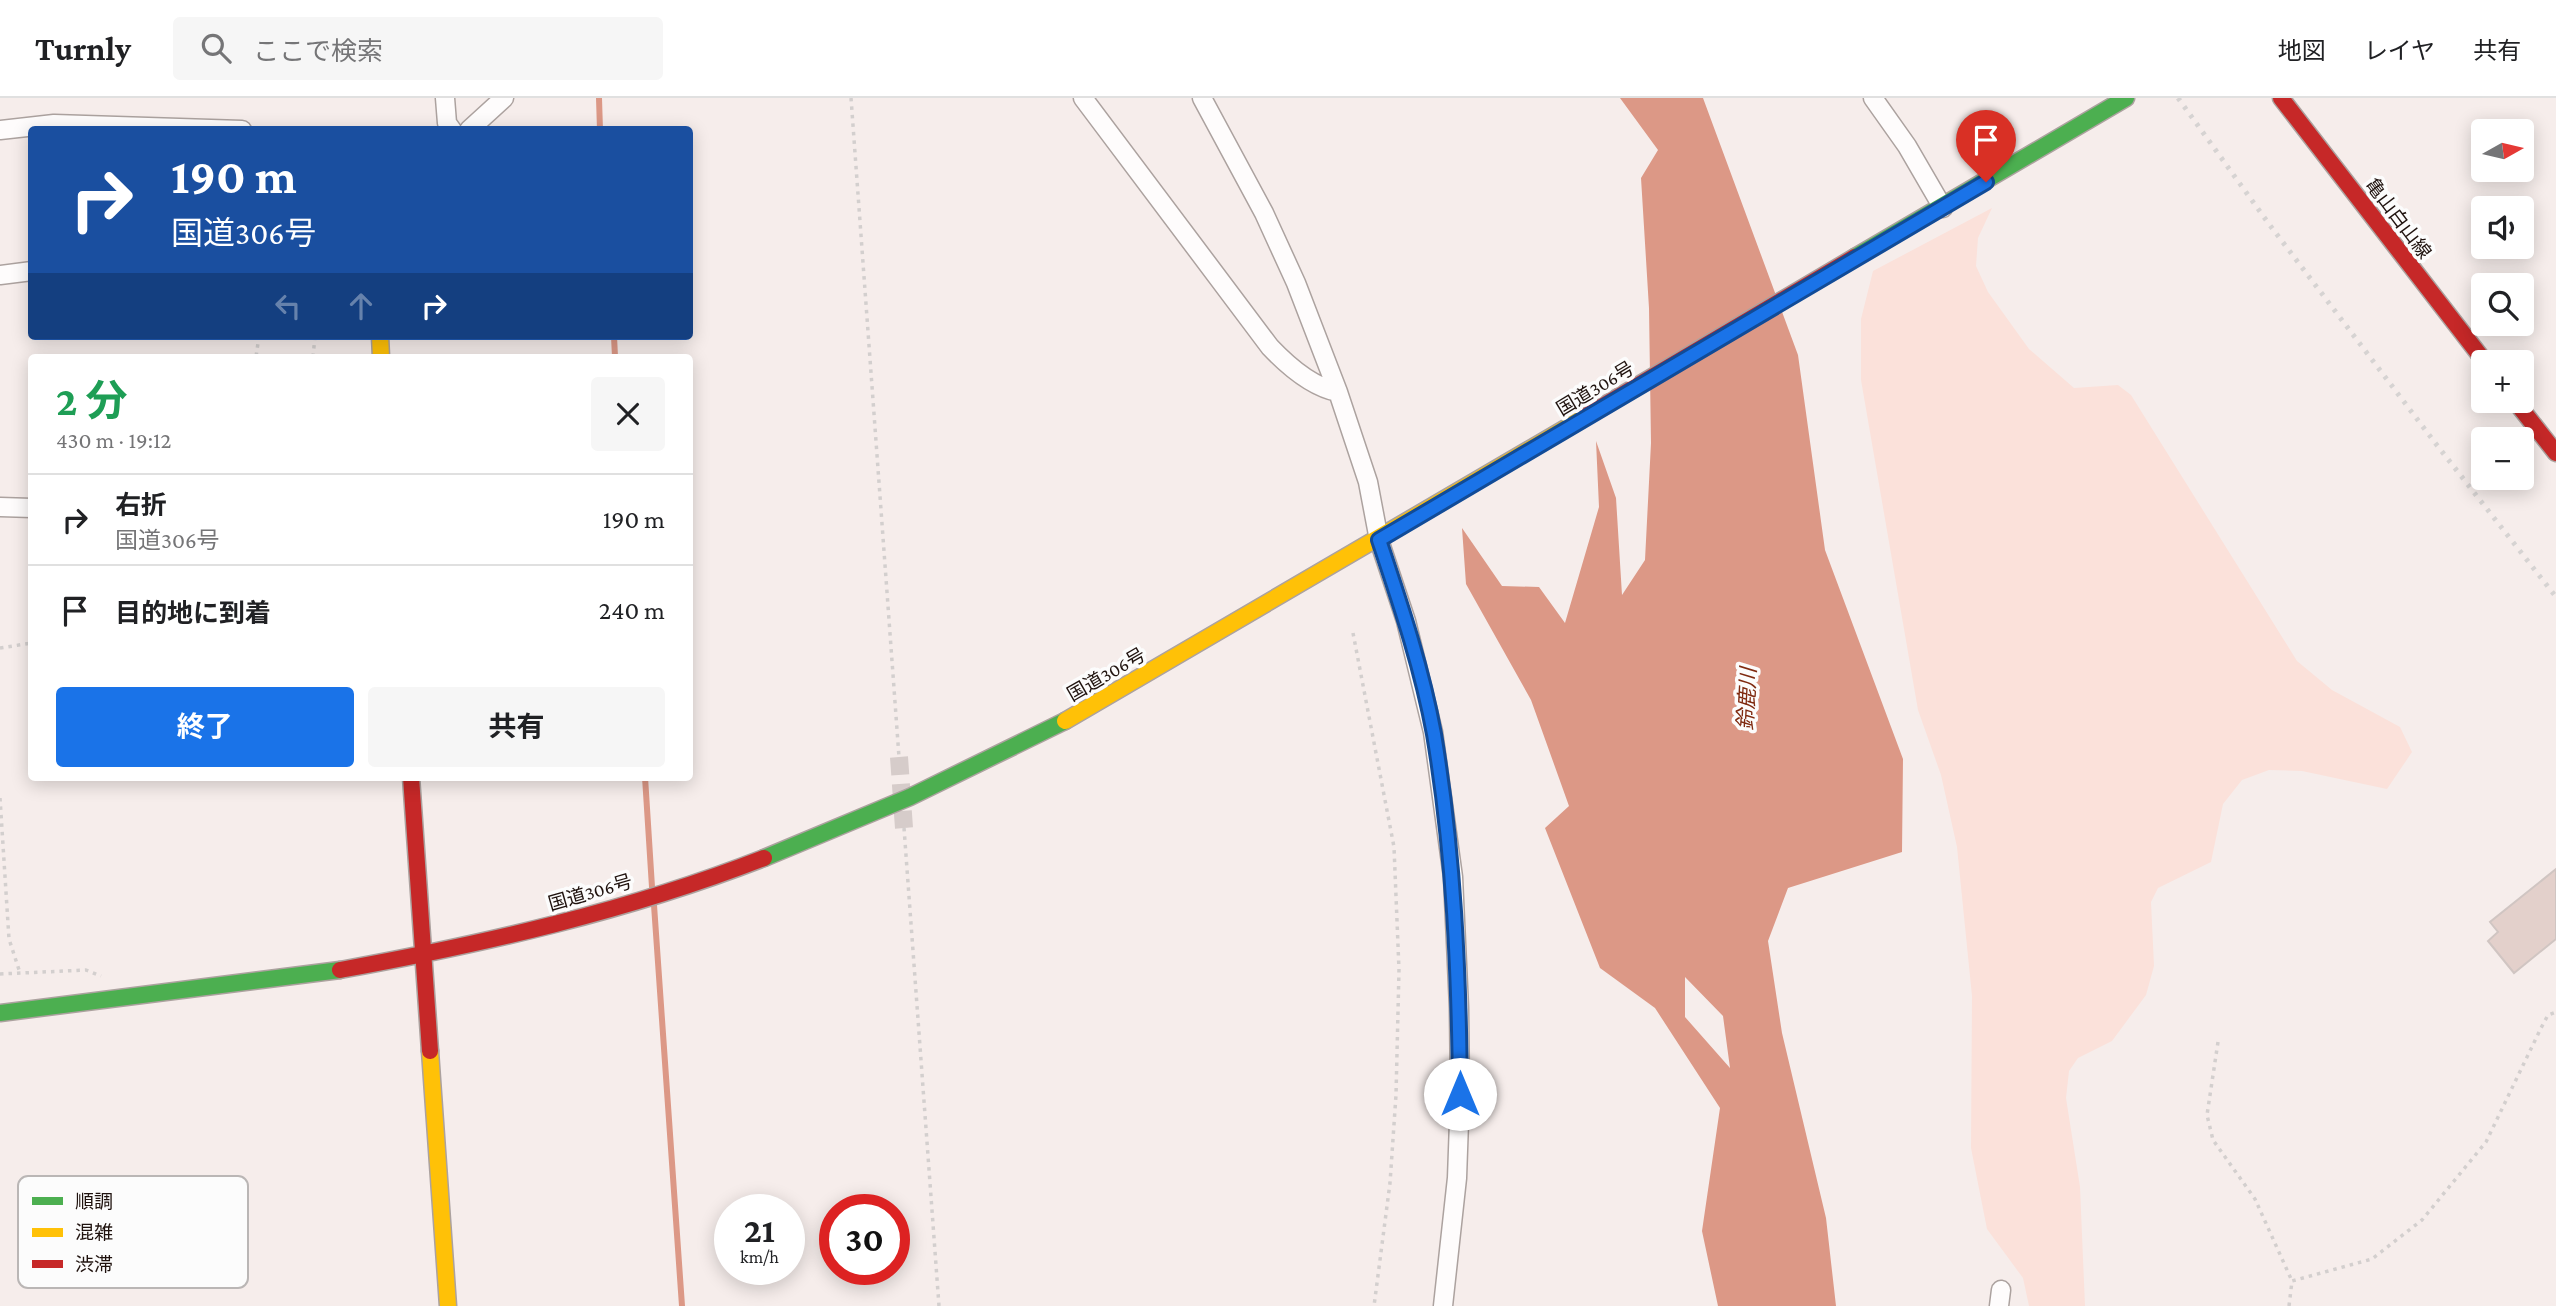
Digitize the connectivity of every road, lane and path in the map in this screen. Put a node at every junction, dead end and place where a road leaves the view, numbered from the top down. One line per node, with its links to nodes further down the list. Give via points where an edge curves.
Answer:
1 (445, 98): 9 (street)
2 (504, 98): 10 (street)
3 (851, 98): 26 (path)
4 (1083, 98): 17 (street, via 1270,347 1324,389)
5 (1202, 98): 17 (street, via 1264,213)
6 (1873, 98): 13 (street, via 1907,146)
7 (2126, 98): 13 (main road, 国道306号)
8 (2291, 102): 16 (main road, 亀山白山線)
9 (449, 126)
10 (473, 126)
11 (28, 129): 12 (street)
12 (0, 131)
13 (1935, 212): 22 (main road, 国道306号)
14 (28, 272): 15 (street)
15 (0, 275)
16 (2476, 350)
17 (1338, 392): 22 (street, via 1368,482)
18 (2524, 413): 19 (main road)
19 (2556, 453)
20 (0, 507): 21 (street)
21 (28, 508)
22 (1379, 540): 30 (main road, 国道306号, via 1083,712 910,797 723,874 585,916); 41 (street, via 1406,621 1433,732 1453,877 1460,1094 1457,1178)
23 (1353, 633): 40 (path, via 1394,847 1398,957 1390,1183)
24 (28, 644): 25 (path)
25 (0, 648)
26 (899, 757)
27 (411, 781): 30 (main road)
28 (0, 798): 31 (path, via 9,939)
29 (904, 828): 39 (path)
30 (424, 955): 35 (main road, 国道306号, via 275,980); 38 (main road)
31 (20, 973): 32 (path); 33 (path, via 86,970)
32 (0, 974)
33 (105, 980)
34 (2556, 1012): 37 (path, via 2548,1015 2540,1028 2486,1142 2422,1220 2372,1259)
35 (0, 1013)
36 (2218, 1042): 37 (path, via 2207,1115 2213,1140 2255,1199)
37 (2292, 1281): 42 (path)
38 (448, 1306)
39 (939, 1306)
40 (1374, 1306)
41 (1443, 1306)
42 (2289, 1306)

